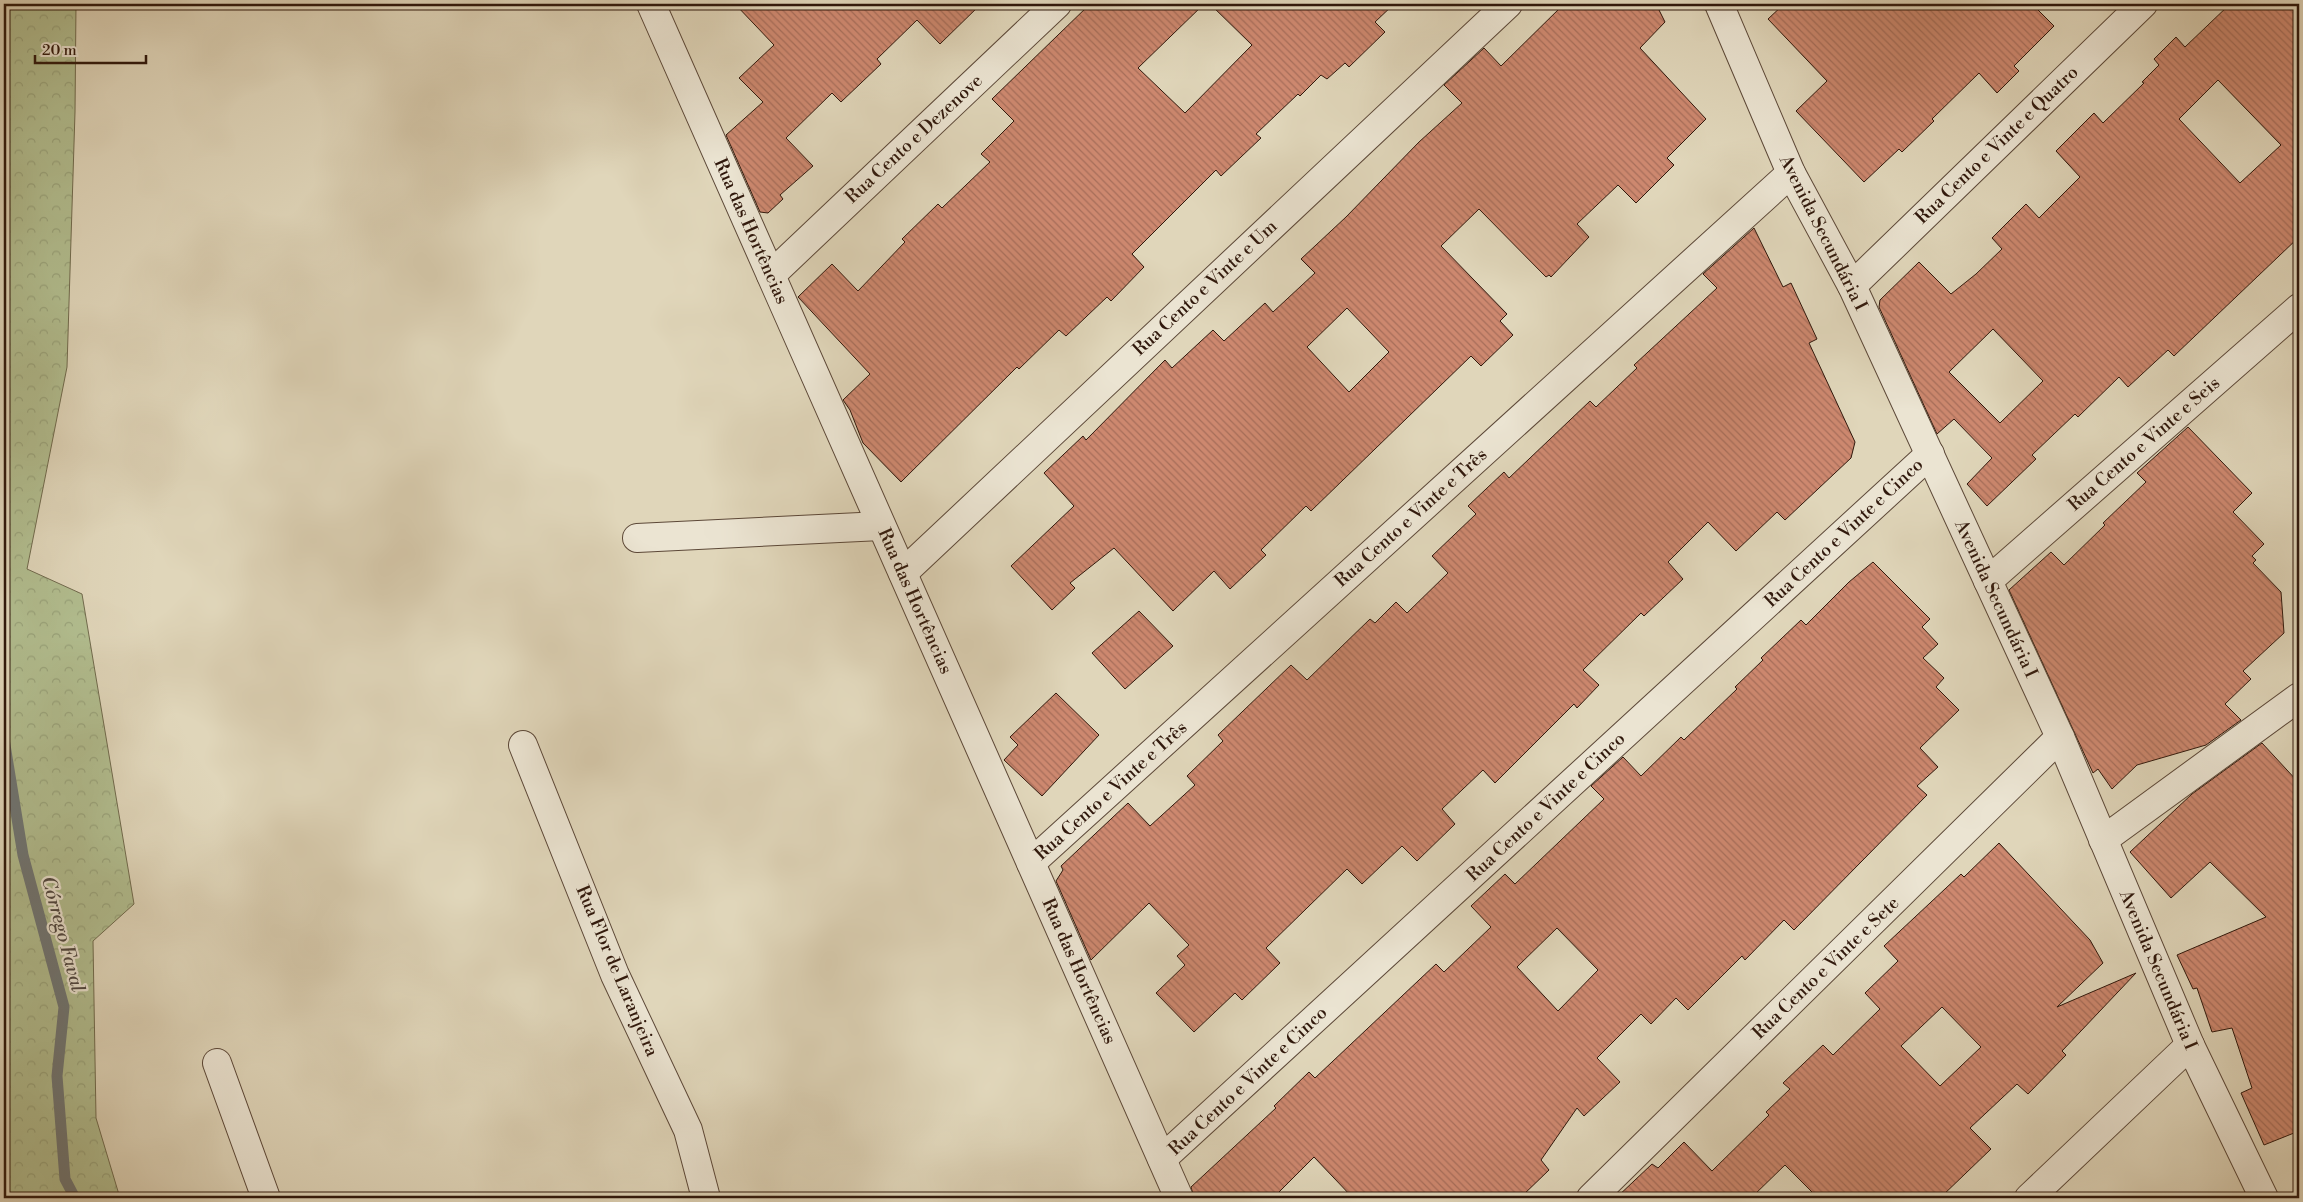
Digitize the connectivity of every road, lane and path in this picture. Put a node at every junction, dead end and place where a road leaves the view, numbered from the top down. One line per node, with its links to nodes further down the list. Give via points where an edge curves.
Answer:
1 (651, 4): 7 (street, Rua das Hortências)
2 (1057, 4): 7 (street, Rua Cento e Dezenove)
3 (1508, 4): 13 (street, Rua Cento e Vinte e Um)
4 (1719, 4): 6 (street, Avenida Secundária I)
5 (2143, 4): 8 (street, Rua Cento e Vinte e Quatro)
6 (1791, 173): 8 (street, Avenida Secundária I); 19 (street, Rua Cento e Vinte e Três)
7 (771, 275): 11 (street, Rua das Hortências)
8 (1852, 286): 10 (street, Avenida Secundária I)
9 (2299, 308): 14 (street, Rua Cento e Vinte e Seis)
10 (1930, 454): 14 (street, Avenida Secundária I); 22 (street, Rua Cento e Vinte e Cinco)
11 (881, 526): 12 (street); 13 (street, Rua das Hortências)
12 (637, 538)
13 (902, 573): 19 (street, Rua das Hortências)
14 (1988, 581): 16 (street, Avenida Secundária I)
15 (2299, 697): 18 (street)
16 (2060, 737): 18 (street, Avenida Secundária I); 26 (street, Rua Cento e Vinte e Sete)
17 (524, 745): 24 (street, Rua Flor de Laranjeira, via 615,975 688,1130)
18 (2103, 840): 20 (street, Avenida Secundária I)
19 (1031, 864): 22 (street, Rua das Hortências)
20 (2190, 1045): 27 (street); 28 (street, Avenida Secundária I)
21 (217, 1063): 23 (street)
22 (1162, 1159): 25 (street, Rua das Hortências)
23 (266, 1198)
24 (706, 1198)
25 (1179, 1198)
26 (1591, 1198)
27 (2029, 1198)
28 (2264, 1198)

